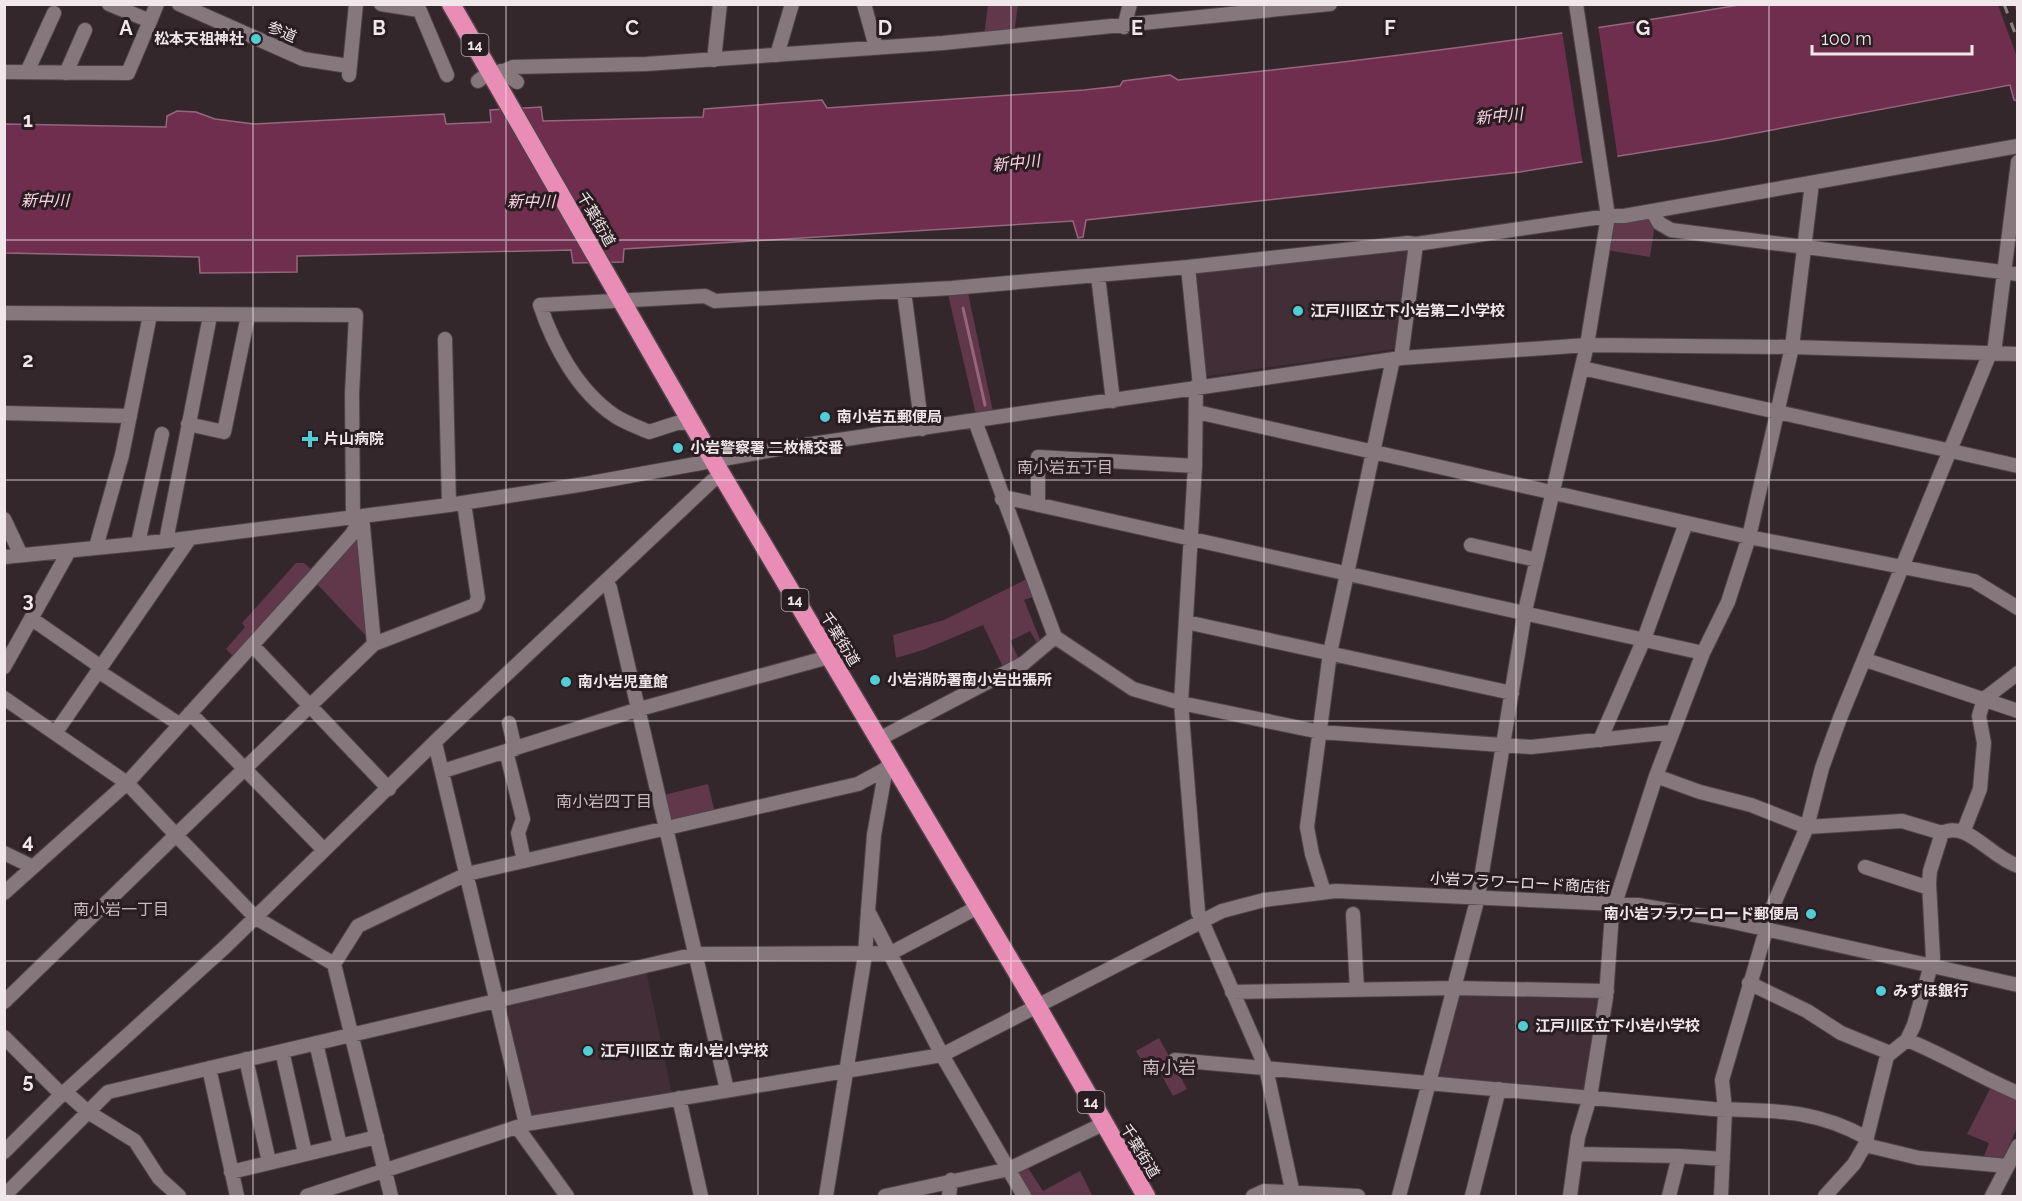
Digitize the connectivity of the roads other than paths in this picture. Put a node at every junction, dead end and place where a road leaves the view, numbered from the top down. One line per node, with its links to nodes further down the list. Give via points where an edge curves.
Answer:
1 (109, 4): 15 (street)
2 (157, 4): 15 (street)
3 (179, 4): 4 (street, 参道, via 303,59 345,70)
4 (356, 4)
5 (381, 4): 13 (street)
6 (451, 4): 25 (highway, 千葉街道 / 14)
7 (720, 4): 20 (street)
8 (792, 4): 19 (street)
9 (864, 4): 18 (street)
10 (1130, 4): 16 (street)
11 (1330, 4): 16 (street)
12 (1576, 4): 31 (street)
13 (418, 7): 24 (street)
14 (54, 13): 22 (street)
15 (150, 21): 23 (street, via 128,73)
16 (1124, 27): 18 (street)
17 (85, 30): 23 (street)
18 (876, 47): 19 (street)
19 (777, 55): 20 (street)
20 (714, 60): 25 (street, via 524,66)
21 (4, 72): 22 (street)
22 (27, 72): 23 (street)
23 (66, 73)
24 (447, 75)
25 (492, 77): 26 (street); 39 (highway, 千葉街道 / 14)
26 (517, 82)
27 (2018, 146): 29 (street)
28 (2018, 162): 35 (street)
29 (1812, 183): 30 (street); 33 (street)
30 (1653, 212): 31 (street); 33 (street, via 1659,223 1671,230)
31 (1608, 216): 32 (street); 45 (street)
32 (1416, 244): 34 (street); 49 (street)
33 (1805, 246): 35 (street); 46 (street)
34 (1188, 267): 37 (street); 51 (street)
35 (2003, 272): 36 (street); 47 (street)
36 (2018, 274)
37 (1098, 276): 38 (street); 52 (street)
38 (904, 291): 39 (street, via 715,301 705,296); 60 (street)
39 (617, 294): 58 (highway, 千葉街道 / 14); 61 (street, via 540,305 571,372 591,396 616,416)
40 (4, 313): 41 (street)
41 (150, 315): 42 (street); 56 (street)
42 (210, 316): 43 (street); 59 (street)
43 (248, 316): 59 (street, via 224,432); 74 (street, via 356,315 352,394)
44 (445, 339): 72 (street)
45 (1587, 345): 46 (street); 49 (street); 50 (street)
46 (1792, 347): 47 (street); 54 (street)
47 (1992, 353): 48 (street); 64 (street)
48 (2018, 354)
49 (1397, 358): 51 (street); 65 (street)
50 (1582, 368): 54 (street); 69 (street)
51 (1198, 386): 52 (street); 53 (street)
52 (1113, 401): 57 (street)
53 (1197, 412): 65 (street); 66 (street)
54 (1776, 412): 64 (street); 77 (street)
55 (4, 413): 56 (street)
56 (130, 416): 83 (street)
57 (975, 421): 60 (street); 70 (street)
58 (692, 423): 61 (street, via 677,423); 68 (highway, 千葉街道 / 14)
59 (188, 424): 62 (street)
60 (922, 429): 68 (street)
61 (649, 432): 63 (street)
62 (186, 439): 80 (street); 81 (street, via 157,434)
63 (665, 441)
64 (1951, 451): 67 (street); 88 (street)
65 (1375, 452): 69 (street); 89 (street)
66 (1195, 466): 73 (street, via 1038,457); 79 (street)
67 (2018, 466)
68 (718, 468): 71 (street); 90 (street, via 712,481); 101 (highway, 千葉街道 / 14)
69 (1554, 492): 76 (street); 87 (street)
70 (1002, 499): 73 (street); 95 (street)
71 (464, 503): 72 (street); 97 (street, via 478,598 475,605)
72 (449, 505): 74 (street)
73 (1038, 505): 79 (street)
74 (358, 517): 78 (street); 97 (street); 98 (street, via 352,534)
75 (4, 519): 85 (street)
76 (1686, 523): 77 (street); 96 (street)
77 (1749, 537): 88 (street); 100 (street, via 1728,602)
78 (189, 538): 80 (street); 104 (street)
79 (1191, 539): 89 (street); 94 (street)
80 (166, 541): 81 (street)
81 (138, 543): 83 (street)
82 (1471, 545): 87 (street)
83 (96, 547): 84 (street)
84 (69, 551): 85 (street); 93 (street)
85 (21, 555): 86 (street)
86 (4, 557)
87 (1537, 560): 92 (street)
88 (1903, 567): 91 (street, via 1974,581); 102 (street)
89 (1348, 573): 92 (street); 99 (street)
90 (606, 581): 111 (street); 121 (street)
91 (2018, 608)
92 (1525, 611): 96 (street); 106 (street)
93 (32, 619): 103 (street); 104 (street)
94 (1186, 622): 99 (street); 109 (street)
95 (1055, 637): 109 (street, via 1133,689); 119 (street, via 1024,663)
96 (1644, 639): 100 (street); 120 (street)
97 (374, 644): 110 (street)
98 (253, 646): 110 (street); 113 (street)
99 (1330, 653): 106 (street); 117 (street)
100 (1703, 653): 118 (street)
101 (829, 657): 111 (street); 119 (highway, 千葉街道 / 14)
102 (1866, 660): 108 (street); 130 (street, via 1822,768)
103 (4, 667)
104 (100, 669): 115 (street); 116 (street)
105 (2018, 673): 108 (street)
106 (1512, 693): 122 (street)
107 (4, 698): 116 (street)
108 (1984, 699): 112 (street); 132 (street, via 1979,716 1984,743 1980,789)
109 (1181, 703): 117 (street); 151 (street)
110 (311, 706): 125 (street); 129 (street)
111 (636, 710): 123 (street); 131 (street)
112 (2018, 711)
113 (190, 713): 115 (street); 125 (street)
114 (509, 723): 123 (street)
115 (179, 724): 128 (street)
116 (56, 732): 128 (street)
117 (1320, 732): 122 (street); 143 (street, via 1307,827)
118 (1672, 732): 120 (street); 127 (street)
119 (879, 739): 124 (highway, 千葉街道 / 14)
120 (1600, 740): 122 (street)
121 (435, 743): 126 (street); 129 (street)
122 (1504, 746): 145 (street)
123 (510, 750): 126 (street); 137 (street, via 523,819 518,832)
124 (890, 766): 131 (street, via 858,784); 147 (highway, 千葉街道 / 14); 148 (street, via 874,835)
125 (246, 769): 134 (street); 135 (street)
126 (443, 771): 141 (street)
127 (1656, 776): 130 (street); 146 (street)
128 (127, 783): 134 (street); 139 (street)
129 (389, 789): 135 (street)
130 (1807, 827): 133 (street, via 1902,821); 152 (street)
131 (664, 828): 137 (street); 154 (street)
132 (1964, 830): 133 (street, via 1952,828); 138 (street, via 2004,861)
133 (1942, 834): 142 (street, via 1930,871)
134 (176, 835): 150 (street); 165 (street)
135 (324, 850): 150 (street)
136 (4, 853): 139 (street)
137 (524, 861): 141 (street)
138 (2018, 866)
139 (33, 867): 144 (street)
140 (1865, 867): 142 (street)
141 (467, 874): 156 (street, via 358,926); 164 (street)
142 (1929, 888): 157 (street, via 1934,946)
143 (1324, 892): 145 (street, 小岩フラワーロード商店街); 151 (street, 小岩フラワーロード商店街, via 1241,904)
144 (4, 893)
145 (1478, 897): 146 (street, 小岩フラワーロード商店街); 160 (street)
146 (1614, 904): 152 (street, 小岩フラワーロード商店街, via 1656,907); 163 (street)
147 (978, 907): 153 (street); 166 (highway, 千葉街道 / 14)
148 (868, 911): 153 (street); 155 (street)
149 (1353, 914): 161 (street)
150 (256, 918): 156 (street); 182 (street)
151 (1200, 922): 162 (street); 166 (street, 小岩フラワーロード商店街)
152 (1765, 930): 157 (street, 小岩フラワーロード商店街); 158 (street)
153 (891, 952): 155 (street); 173 (street)
154 (696, 954): 155 (street); 164 (street); 181 (street)
155 (865, 955): 178 (street)
156 (334, 964): 167 (street)
157 (1931, 966): 159 (street, 小岩フラワーロード商店街); 169 (street)
158 (1749, 983): 172 (street, via 1798,1006 1841,1033); 186 (street, via 1722,1080)
159 (2018, 985)
160 (1455, 988): 161 (street); 163 (street); 179 (street)
161 (1357, 990): 162 (street)
162 (1232, 992): 177 (street)
163 (1607, 992): 184 (street)
164 (496, 1001): 167 (street); 189 (street)
165 (4, 1002)
166 (1037, 1006): 173 (street, 小岩フラワーロード商店街); 188 (highway, 千葉街道 / 14)
167 (352, 1034): 170 (street); 190 (street)
168 (4, 1037): 182 (street)
169 (1907, 1040): 172 (street); 183 (street)
170 (316, 1043): 171 (street); 192 (street)
171 (282, 1051): 174 (street); 195 (street)
172 (1890, 1053): 191 (street)
173 (942, 1055): 178 (street, 小岩フラワーロード商店街); 201 (street)
174 (246, 1059): 176 (street); 199 (street)
175 (1175, 1060): 177 (street)
176 (209, 1068): 187 (street, via 108,1092); 203 (street)
177 (1266, 1068): 179 (street); 205 (street)
178 (846, 1070): 181 (street, 小岩フラワーロード商店街); 213 (street)
179 (1430, 1083): 180 (street); 220 (street)
180 (1499, 1089): 184 (street); 221 (street)
181 (727, 1090): 185 (street, 小岩フラワーロード商店街)
182 (64, 1093): 187 (street); 194 (street)
183 (2018, 1093)
184 (1590, 1097): 186 (street); 196 (street)
185 (679, 1098): 189 (street, 小岩フラワーロード商店街); 212 (street)
186 (1725, 1110): 191 (street, via 1766,1109 1823,1119 1840,1123); 198 (street)
187 (88, 1112): 206 (street); 207 (street, via 135,1141 159,1178)
188 (1104, 1124): 201 (street); 217 (highway, 千葉街道 / 14)
189 (521, 1125): 202 (street, 小岩フラワーロード商店街); 211 (street)
190 (377, 1137): 192 (street); 202 (street)
191 (1866, 1142): 200 (street, via 1918,1158); 225 (street, via 1854,1164)
192 (340, 1145): 195 (street)
193 (2018, 1146): 200 (street)
194 (4, 1152)
195 (305, 1153): 199 (street)
196 (1576, 1154): 197 (street); 222 (street)
197 (1679, 1156): 198 (street); 223 (street)
198 (1723, 1159): 224 (street)
199 (269, 1162): 203 (street)
200 (2007, 1166): 226 (street)
201 (1009, 1169): 204 (street); 216 (street)
202 (385, 1170): 209 (street, 小岩フラワーロード商店街); 210 (street)
203 (231, 1172): 208 (street)
204 (951, 1180): 214 (street); 215 (street)
205 (1293, 1194): 218 (street, via 1264,1191); 219 (street)
206 (4, 1196)
207 (178, 1197)
208 (237, 1197)
209 (307, 1197)
210 (391, 1197)
211 (567, 1197)
212 (701, 1197)
213 (826, 1197)
214 (885, 1197)
215 (949, 1197)
216 (1024, 1197)
217 (1146, 1197)
218 (1252, 1197)
219 (1358, 1197)
220 (1399, 1197)
221 (1472, 1197)
222 (1570, 1197)
223 (1669, 1197)
224 (1721, 1197)
225 (1825, 1197)
226 (1992, 1197)

